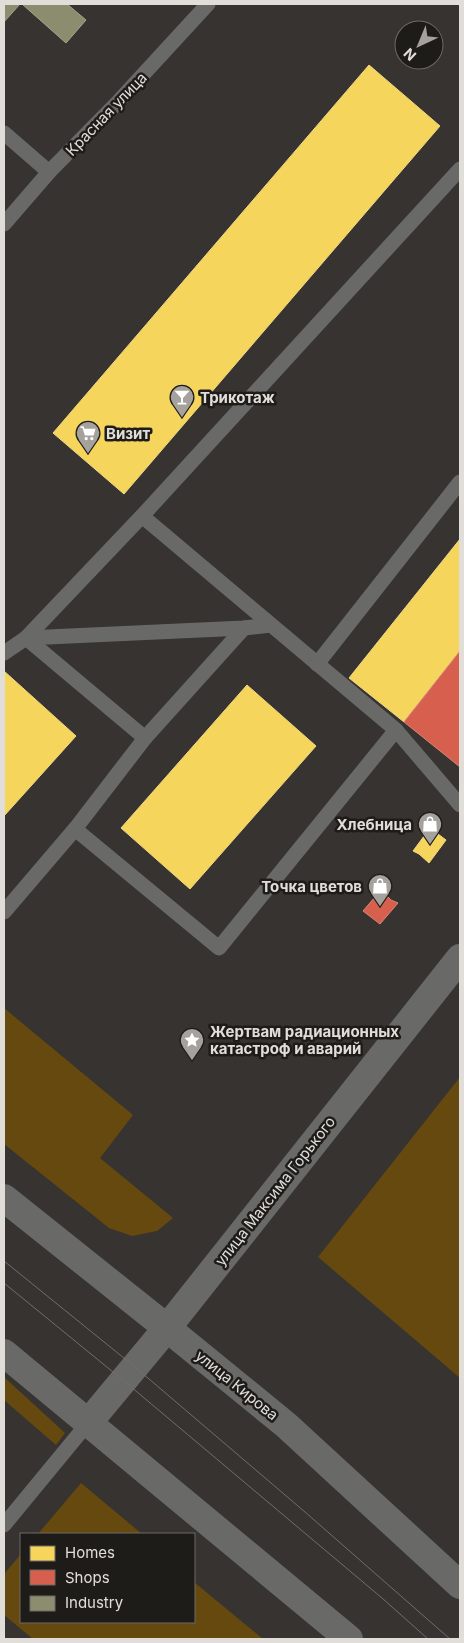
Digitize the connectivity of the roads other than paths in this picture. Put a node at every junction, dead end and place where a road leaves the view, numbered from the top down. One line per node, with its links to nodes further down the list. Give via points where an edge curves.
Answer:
1 (208, 4): 4 (lane, Красная улица)
2 (4, 133): 4 (lane)
3 (460, 169): 7 (lane)
4 (49, 172): 5 (lane, Красная улица)
5 (4, 224)
6 (460, 482): 12 (lane)
7 (142, 516): 8 (lane); 10 (lane)
8 (271, 625): 9 (lane); 12 (lane)
9 (244, 628): 10 (lane); 14 (lane)
10 (26, 638): 11 (lane); 14 (lane)
11 (4, 653)
12 (317, 664): 13 (lane)
13 (396, 730): 15 (lane); 16 (lane, via 219,948)
14 (145, 738): 16 (lane)
15 (460, 805)
16 (75, 829): 17 (lane)
17 (4, 912)
18 (460, 958): 20 (main road, улица Максима Горького)
19 (4, 1198): 20 (main road, улица Кирова)
20 (167, 1328): 22 (main road, улица Максима Горького); 24 (main road, улица Кирова, via 286,1425)
21 (4, 1353): 22 (main road)
22 (88, 1423): 23 (lane); 25 (main road)
23 (4, 1525)
24 (460, 1585)
25 (349, 1639)

